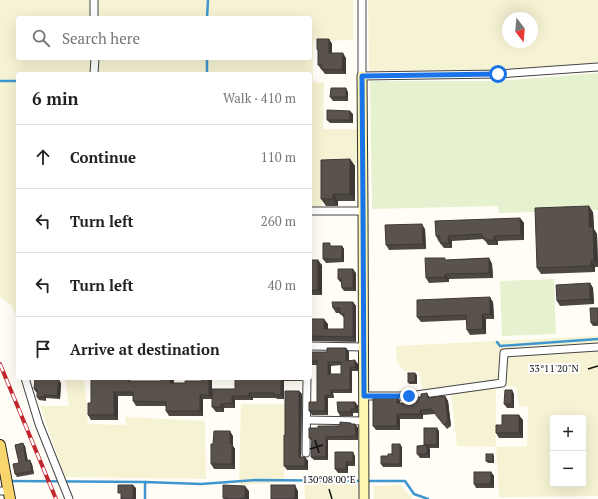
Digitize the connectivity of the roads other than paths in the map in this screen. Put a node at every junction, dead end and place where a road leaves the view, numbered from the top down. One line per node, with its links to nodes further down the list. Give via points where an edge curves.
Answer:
1 (94, 0): 3 (street)
2 (362, 0): 7 (street)
3 (94, 16)
4 (95, 60): 6 (street)
5 (598, 67): 7 (street, via 498,74)
6 (94, 72)
7 (362, 76): 9 (street)
8 (312, 211): 9 (street)
9 (363, 211): 11 (street)
10 (312, 346): 11 (street)
11 (364, 347): 15 (street)
12 (598, 347): 15 (street, via 504,353 502,383 409,396)
13 (26, 380): 21 (street, via 39,424)
14 (307, 380): 16 (street)
15 (364, 396): 17 (street)
16 (307, 420): 17 (street); 19 (street)
17 (364, 421): 22 (street)
18 (0, 445): 20 (main road)
19 (306, 453)
20 (6, 489)
21 (69, 499)
22 (364, 499)

